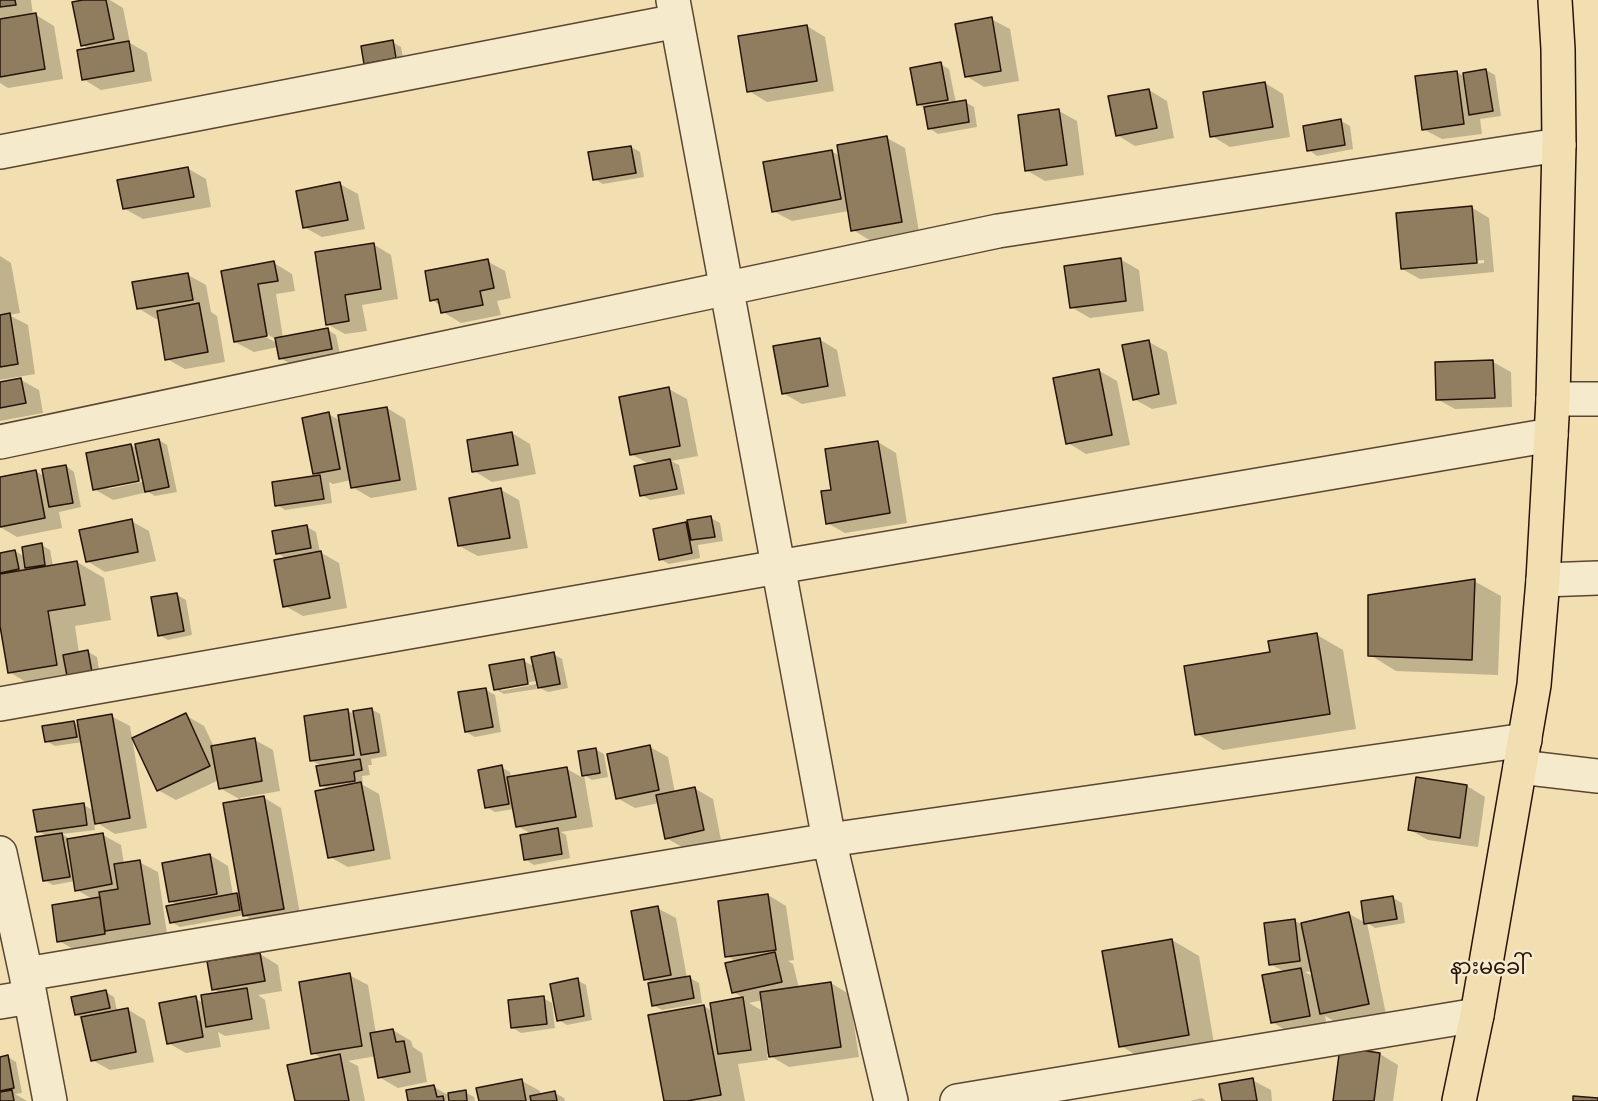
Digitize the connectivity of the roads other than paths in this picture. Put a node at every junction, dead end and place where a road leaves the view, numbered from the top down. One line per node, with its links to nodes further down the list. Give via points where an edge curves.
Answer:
1 (1555, 0): 3 (main road)
2 (675, 11): 4 (street); 5 (street)
3 (1559, 145): 5 (street, via 998,231); 6 (main road)
4 (0, 152)
5 (727, 288): 9 (street); 10 (street)
6 (1553, 399): 7 (street); 8 (main road)
7 (1598, 399)
8 (1551, 435): 10 (street); 12 (main road)
9 (0, 442)
10 (778, 567): 13 (street); 16 (street)
11 (1598, 578): 12 (street)
12 (1543, 580): 14 (main road, via 1534,685)
13 (0, 704)
14 (1523, 753): 15 (street); 16 (street); 19 (main road)
15 (1598, 776)
16 (829, 840): 18 (street); 21 (street)
17 (0, 853): 18 (street)
18 (19, 991): 20 (street)
19 (1477, 1015): 22 (street); 23 (main road)
20 (50, 1101)
21 (891, 1101)
22 (957, 1101)
23 (1459, 1101)

